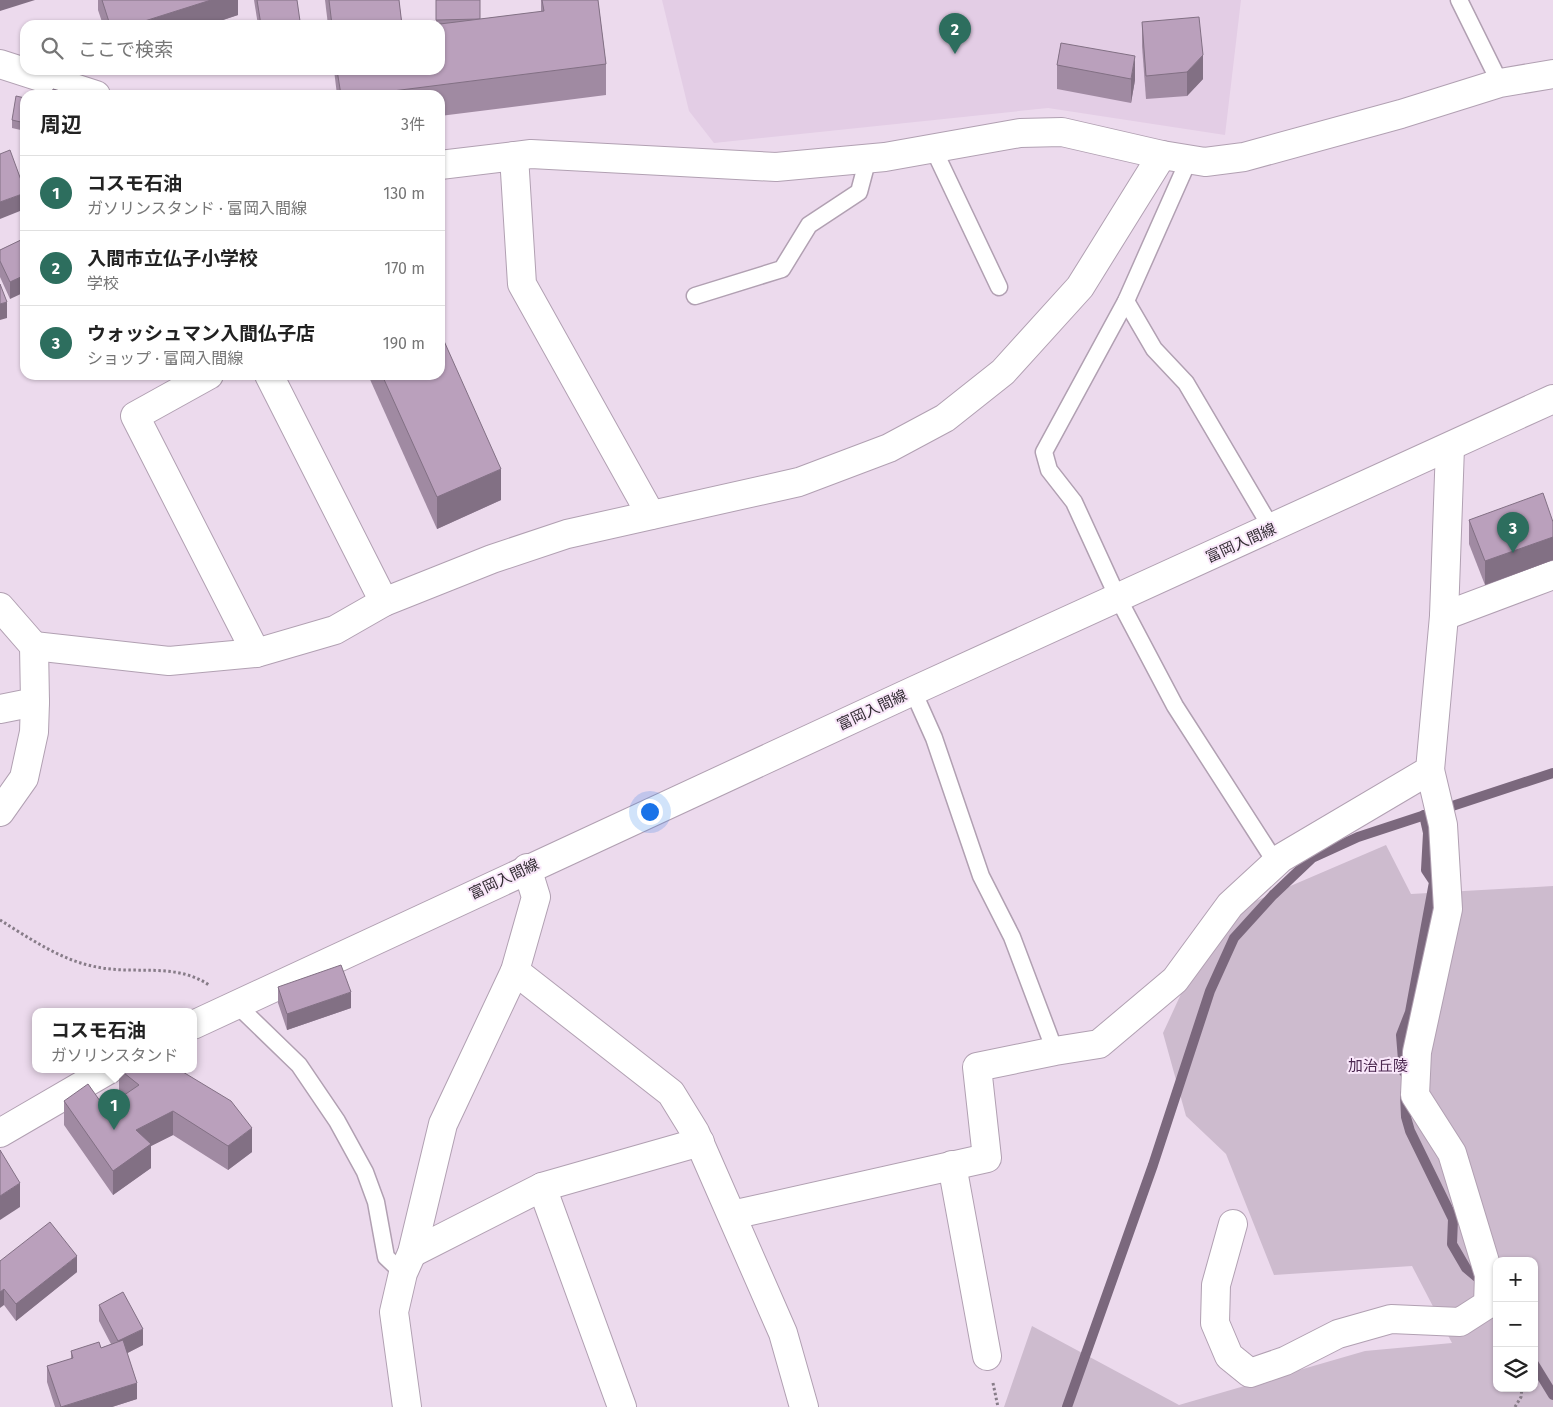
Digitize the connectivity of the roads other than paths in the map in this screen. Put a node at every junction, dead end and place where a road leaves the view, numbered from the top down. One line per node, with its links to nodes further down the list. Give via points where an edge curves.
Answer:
1 (1459, 0): 6 (lane)
2 (0, 64): 3 (street)
3 (20, 70)
4 (1553, 74): 6 (street)
5 (34, 75): 7 (street)
6 (1500, 83): 12 (street, via 1244,157 1205,162)
7 (81, 90)
8 (933, 148): 9 (street, via 1020,133 1062,132); 11 (street); 14 (lane)
9 (1162, 155): 12 (street); 21 (street, via 1080,287 1003,372 945,418 889,448 799,482)
10 (514, 156): 11 (street, via 588,156 776,167); 13 (street); 21 (street, via 522,284)
11 (868, 158): 15 (lane, via 859,192 809,225 782,269)
12 (1189, 159): 16 (lane)
13 (445, 164)
14 (999, 287)
15 (695, 296)
16 (1126, 301): 22 (lane, via 1154,349 1186,383); 24 (lane, via 1044,452 1049,470 1074,502)
17 (200, 380): 29 (street, via 134,416)
18 (272, 380): 25 (street)
19 (1553, 399): 20 (street, 富岡入間線)
20 (1450, 447): 22 (street, 富岡入間線); 27 (street)
21 (651, 515): 25 (street, via 567,534 492,559)
22 (1272, 529): 24 (street, 富岡入間線)
23 (1553, 574): 27 (street)
24 (1118, 598): 30 (street, 富岡入間線); 35 (lane, via 1175,706)
25 (384, 602): 29 (street, via 335,630)
26 (0, 607): 28 (street)
27 (1444, 616): 33 (street)
28 (34, 646): 29 (street, via 169,661); 31 (street)
29 (256, 653)
30 (913, 691): 36 (street, 富岡入間線); 40 (lane, via 934,738 981,876 1012,937)
31 (35, 702): 32 (street); 34 (street, via 34,732 24,778)
32 (0, 709)
33 (1432, 781): 35 (street); 47 (street, via 1443,825 1448,909 1417,1052 1415,1095 1452,1153 1489,1275 1488,1304 1460,1322 1391,1319 1338,1334 1285,1361 1250,1373 1229,1356 1216,1323 1216,1285)
34 (0, 812)
35 (1276, 863): 40 (street, via 1230,905 1175,980 1099,1044)
36 (528, 868): 37 (street, via 536,897); 38 (street, 富岡入間線)
37 (515, 971): 43 (street, via 671,1093); 48 (street, via 443,1124)
38 (236, 1004): 39 (street, 富岡入間線); 48 (lane, via 299,1065 337,1121 365,1172 376,1202 386,1257)
39 (197, 1023)
40 (1054, 1051): 44 (street, via 976,1067 987,1158)
41 (103, 1073): 42 (street)
42 (0, 1133)
43 (700, 1142): 45 (street); 46 (street)
44 (952, 1165): 46 (street); 49 (street)
45 (542, 1187): 48 (street); 51 (street)
46 (732, 1215): 52 (street, via 783,1333)
47 (1233, 1224)
48 (407, 1263): 50 (street, via 394,1312)
49 (986, 1356)
50 (407, 1407)
51 (622, 1407)
52 (804, 1407)

